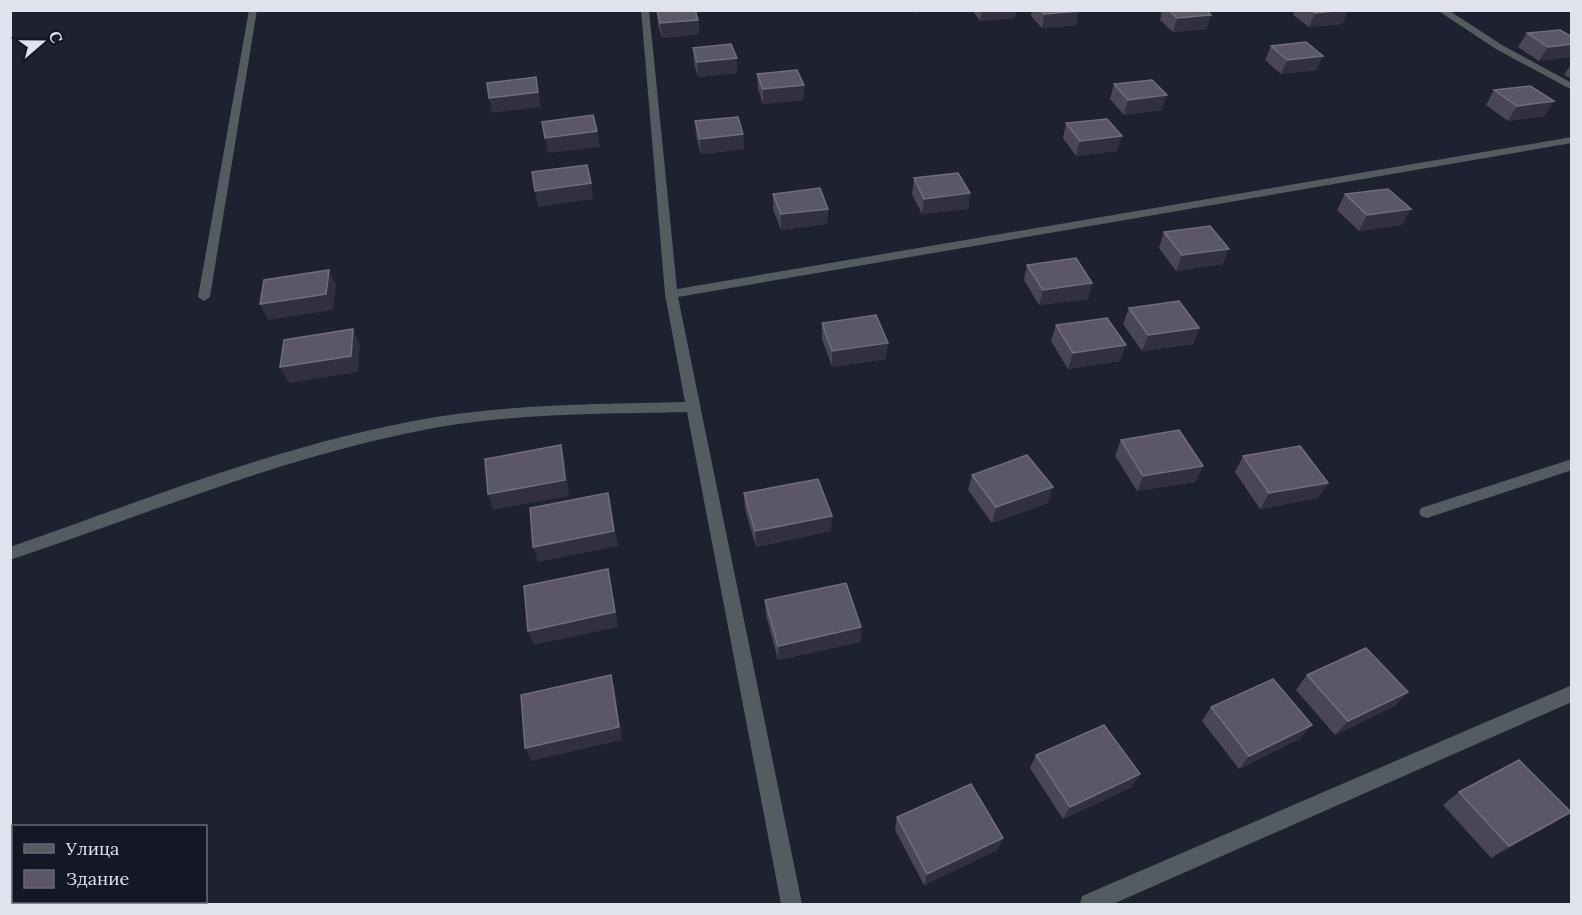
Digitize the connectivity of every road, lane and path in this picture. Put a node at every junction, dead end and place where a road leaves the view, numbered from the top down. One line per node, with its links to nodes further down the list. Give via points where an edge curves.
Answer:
1 (254, 10): 7 (street)
2 (645, 10): 6 (street)
3 (1441, 10): 4 (street)
4 (1572, 87)
5 (1572, 140): 6 (street)
6 (671, 294): 8 (street)
7 (204, 297)
8 (693, 407): 11 (street, via 498,414 395,432 268,465); 13 (street)
9 (1572, 464): 10 (street)
10 (1427, 512)
11 (10, 554)
12 (1572, 693): 14 (street)
13 (791, 904)
14 (1090, 904)

